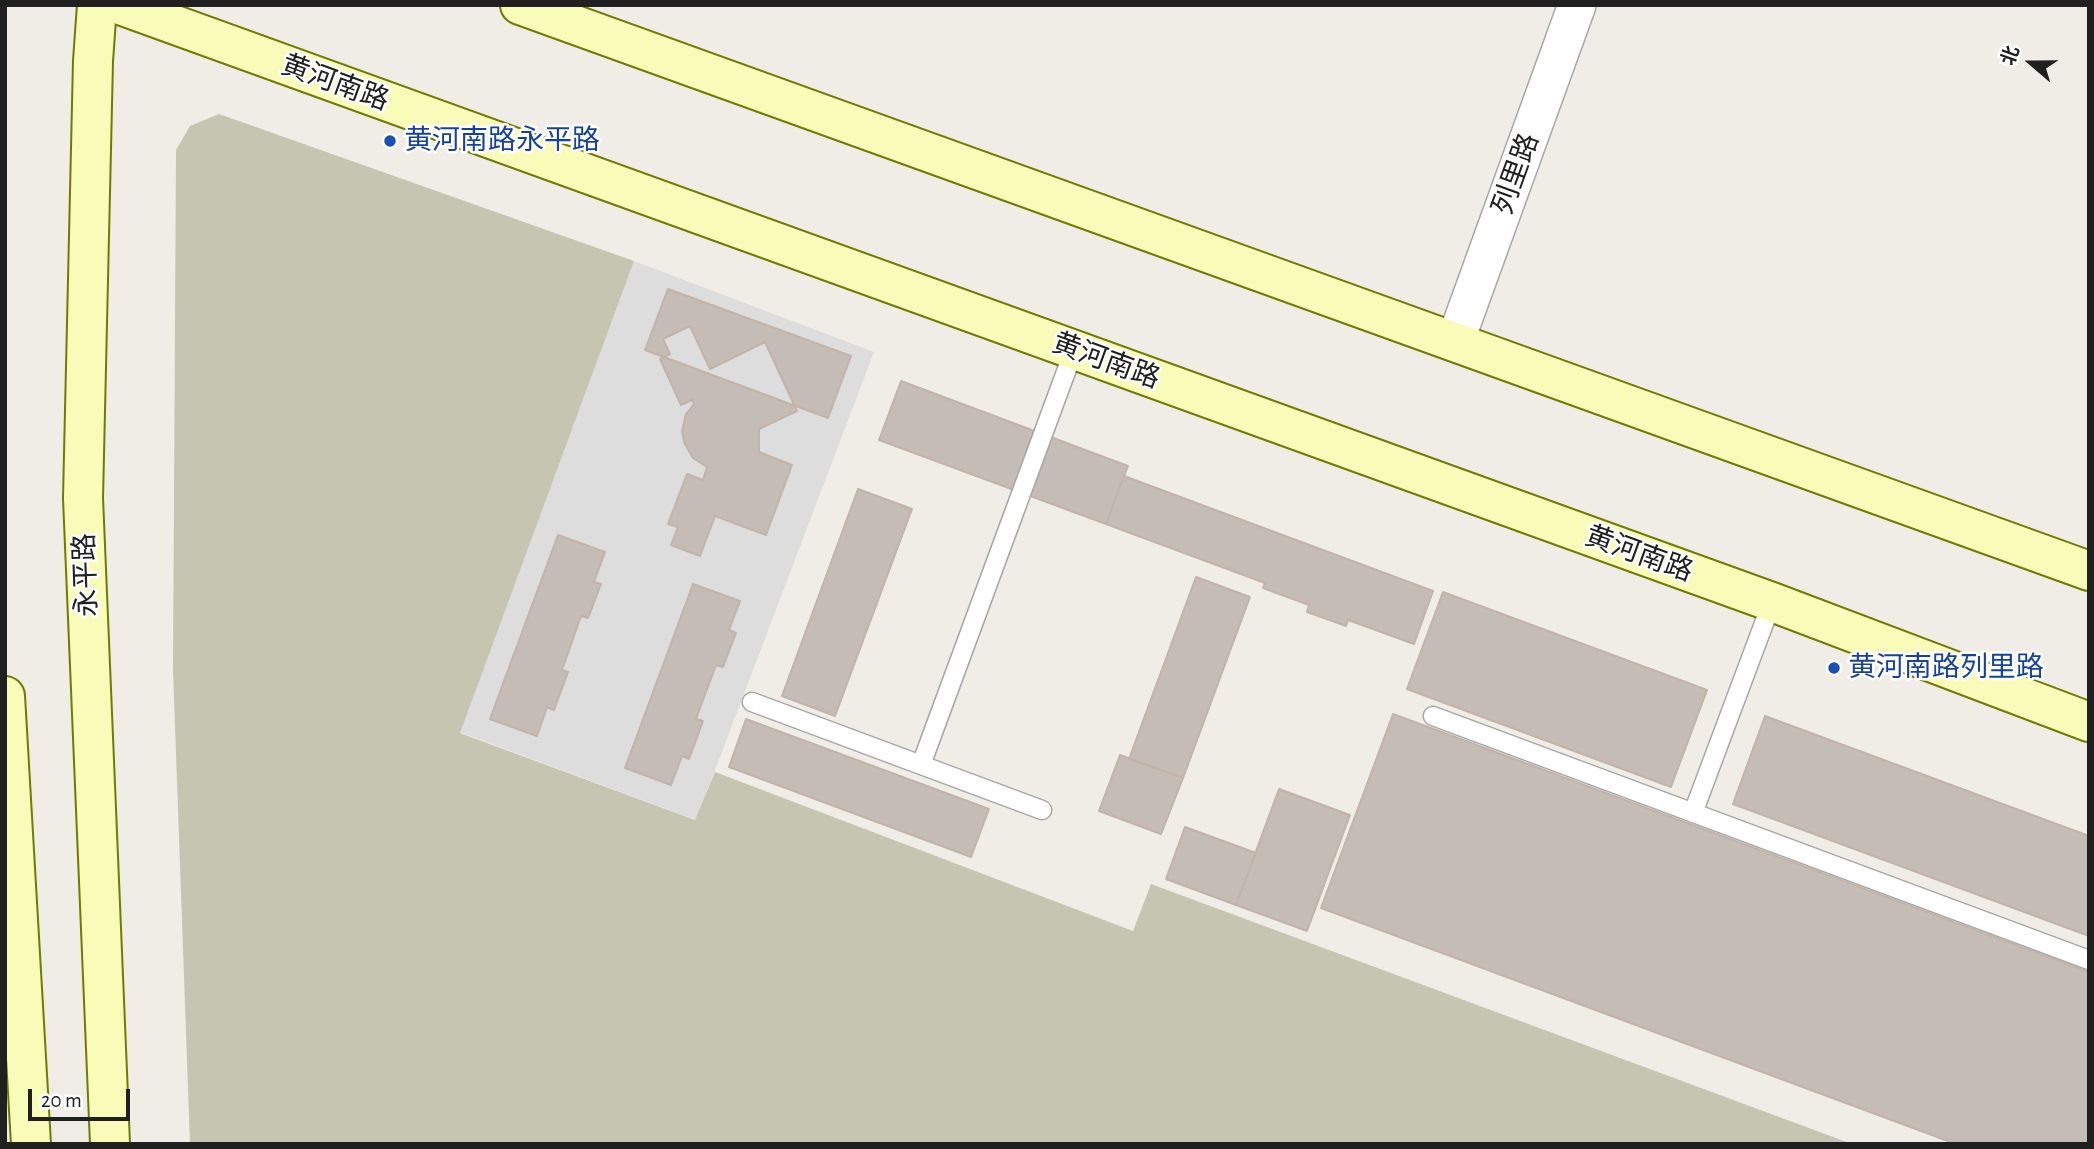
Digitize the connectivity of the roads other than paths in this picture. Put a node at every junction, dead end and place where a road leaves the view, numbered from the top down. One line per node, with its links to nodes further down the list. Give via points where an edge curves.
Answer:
1 (97, 5): 18 (main road, 永平路, via 83,498)
2 (120, 5): 6 (main road, 黄河南路)
3 (520, 5): 5 (main road)
4 (1577, 5): 5 (street, 列里路)
5 (1455, 342): 7 (main road)
6 (1074, 350): 8 (main road, 黄河南路); 13 (lane)
7 (2089, 570)
8 (1772, 602): 12 (main road, 黄河南路); 15 (lane)
9 (5, 696): 17 (main road)
10 (752, 702): 13 (lane)
11 (1433, 716): 15 (lane)
12 (2089, 722)
13 (921, 765): 14 (lane)
14 (1042, 810)
15 (1693, 813): 16 (lane)
16 (2089, 960)
17 (31, 1144)
18 (110, 1144)

